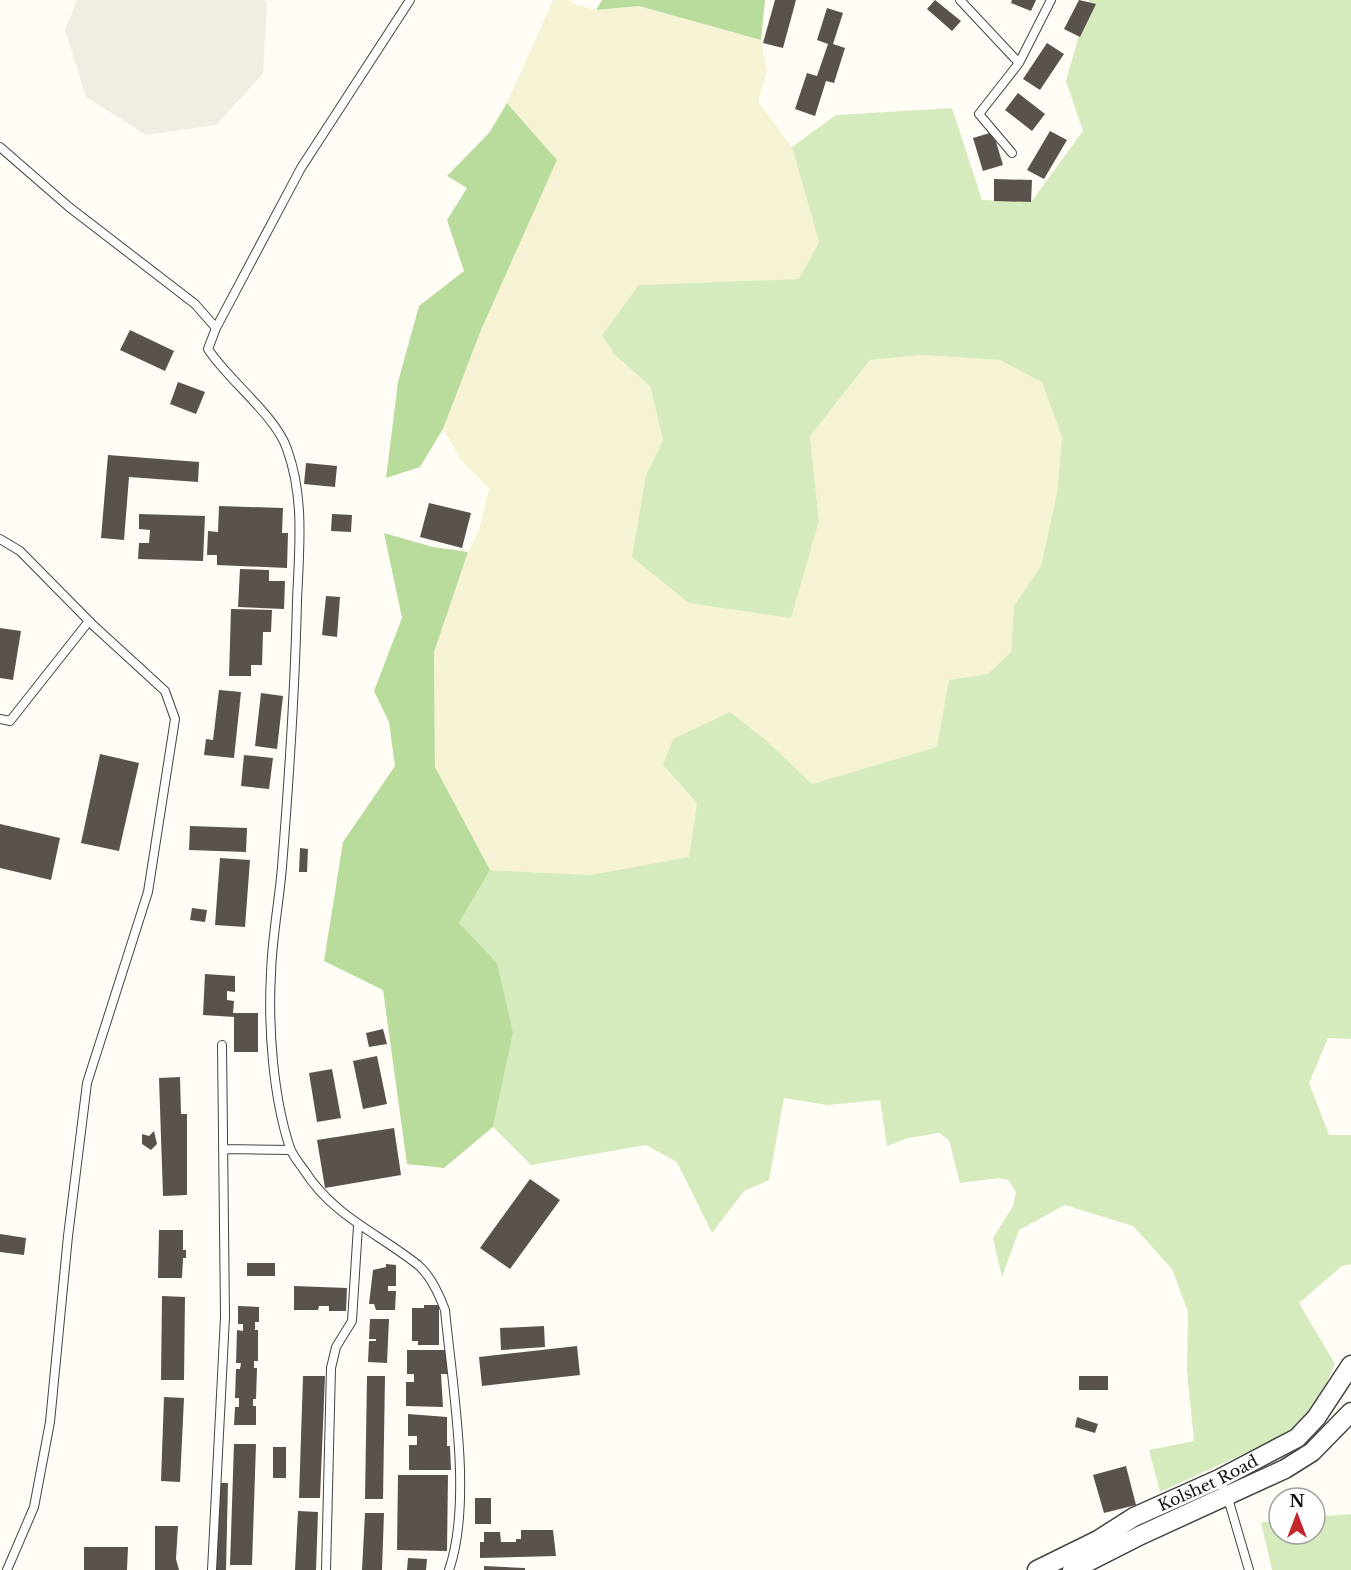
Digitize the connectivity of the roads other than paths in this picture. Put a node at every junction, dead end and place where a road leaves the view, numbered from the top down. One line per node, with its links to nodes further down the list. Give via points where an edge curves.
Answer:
1 (410, 0): 7 (lane, via 301,168)
2 (960, 0): 4 (lane)
3 (1051, 0): 4 (lane)
4 (1019, 63): 6 (lane, via 980,114)
5 (0, 147): 7 (lane, via 69,207 195,304)
6 (1011, 153)
7 (216, 328): 13 (lane, via 208,349 219,366 257,404 286,446 300,498 282,868 271,974 271,1036)
8 (0, 539): 9 (lane, via 20,551)
9 (89, 621): 10 (lane, via 10,721); 22 (lane, via 165,691 175,719 148,892 87,1083 50,1422 34,1507)
10 (0, 719)
11 (222, 1045): 12 (lane)
12 (223, 1149): 13 (lane); 23 (lane, via 225,1317)
13 (291, 1150): 14 (lane, via 325,1197)
14 (358, 1226): 24 (lane, via 352,1321 336,1347 331,1368); 25 (lane, via 420,1266 438,1291 445,1310 460,1525)
15 (1351, 1365): 17 (street, Kolshet Road, via 1316,1418)
16 (1351, 1412): 18 (street, Kolshet Road)
17 (1297, 1438): 18 (street); 19 (street, Kolshet Road)
18 (1312, 1452): 19 (street, Kolshet Road, via 1285,1469)
19 (1223, 1487): 20 (street, Kolshet Road); 21 (street, Kolshet Road); 28 (lane)
20 (1134, 1517): 21 (street); 26 (street, Kolshet Road)
21 (1142, 1535): 27 (street, Kolshet Road)
22 (7, 1570)
23 (212, 1570)
24 (326, 1570)
25 (449, 1570)
26 (1037, 1570)
27 (1072, 1570)
28 (1249, 1570)

